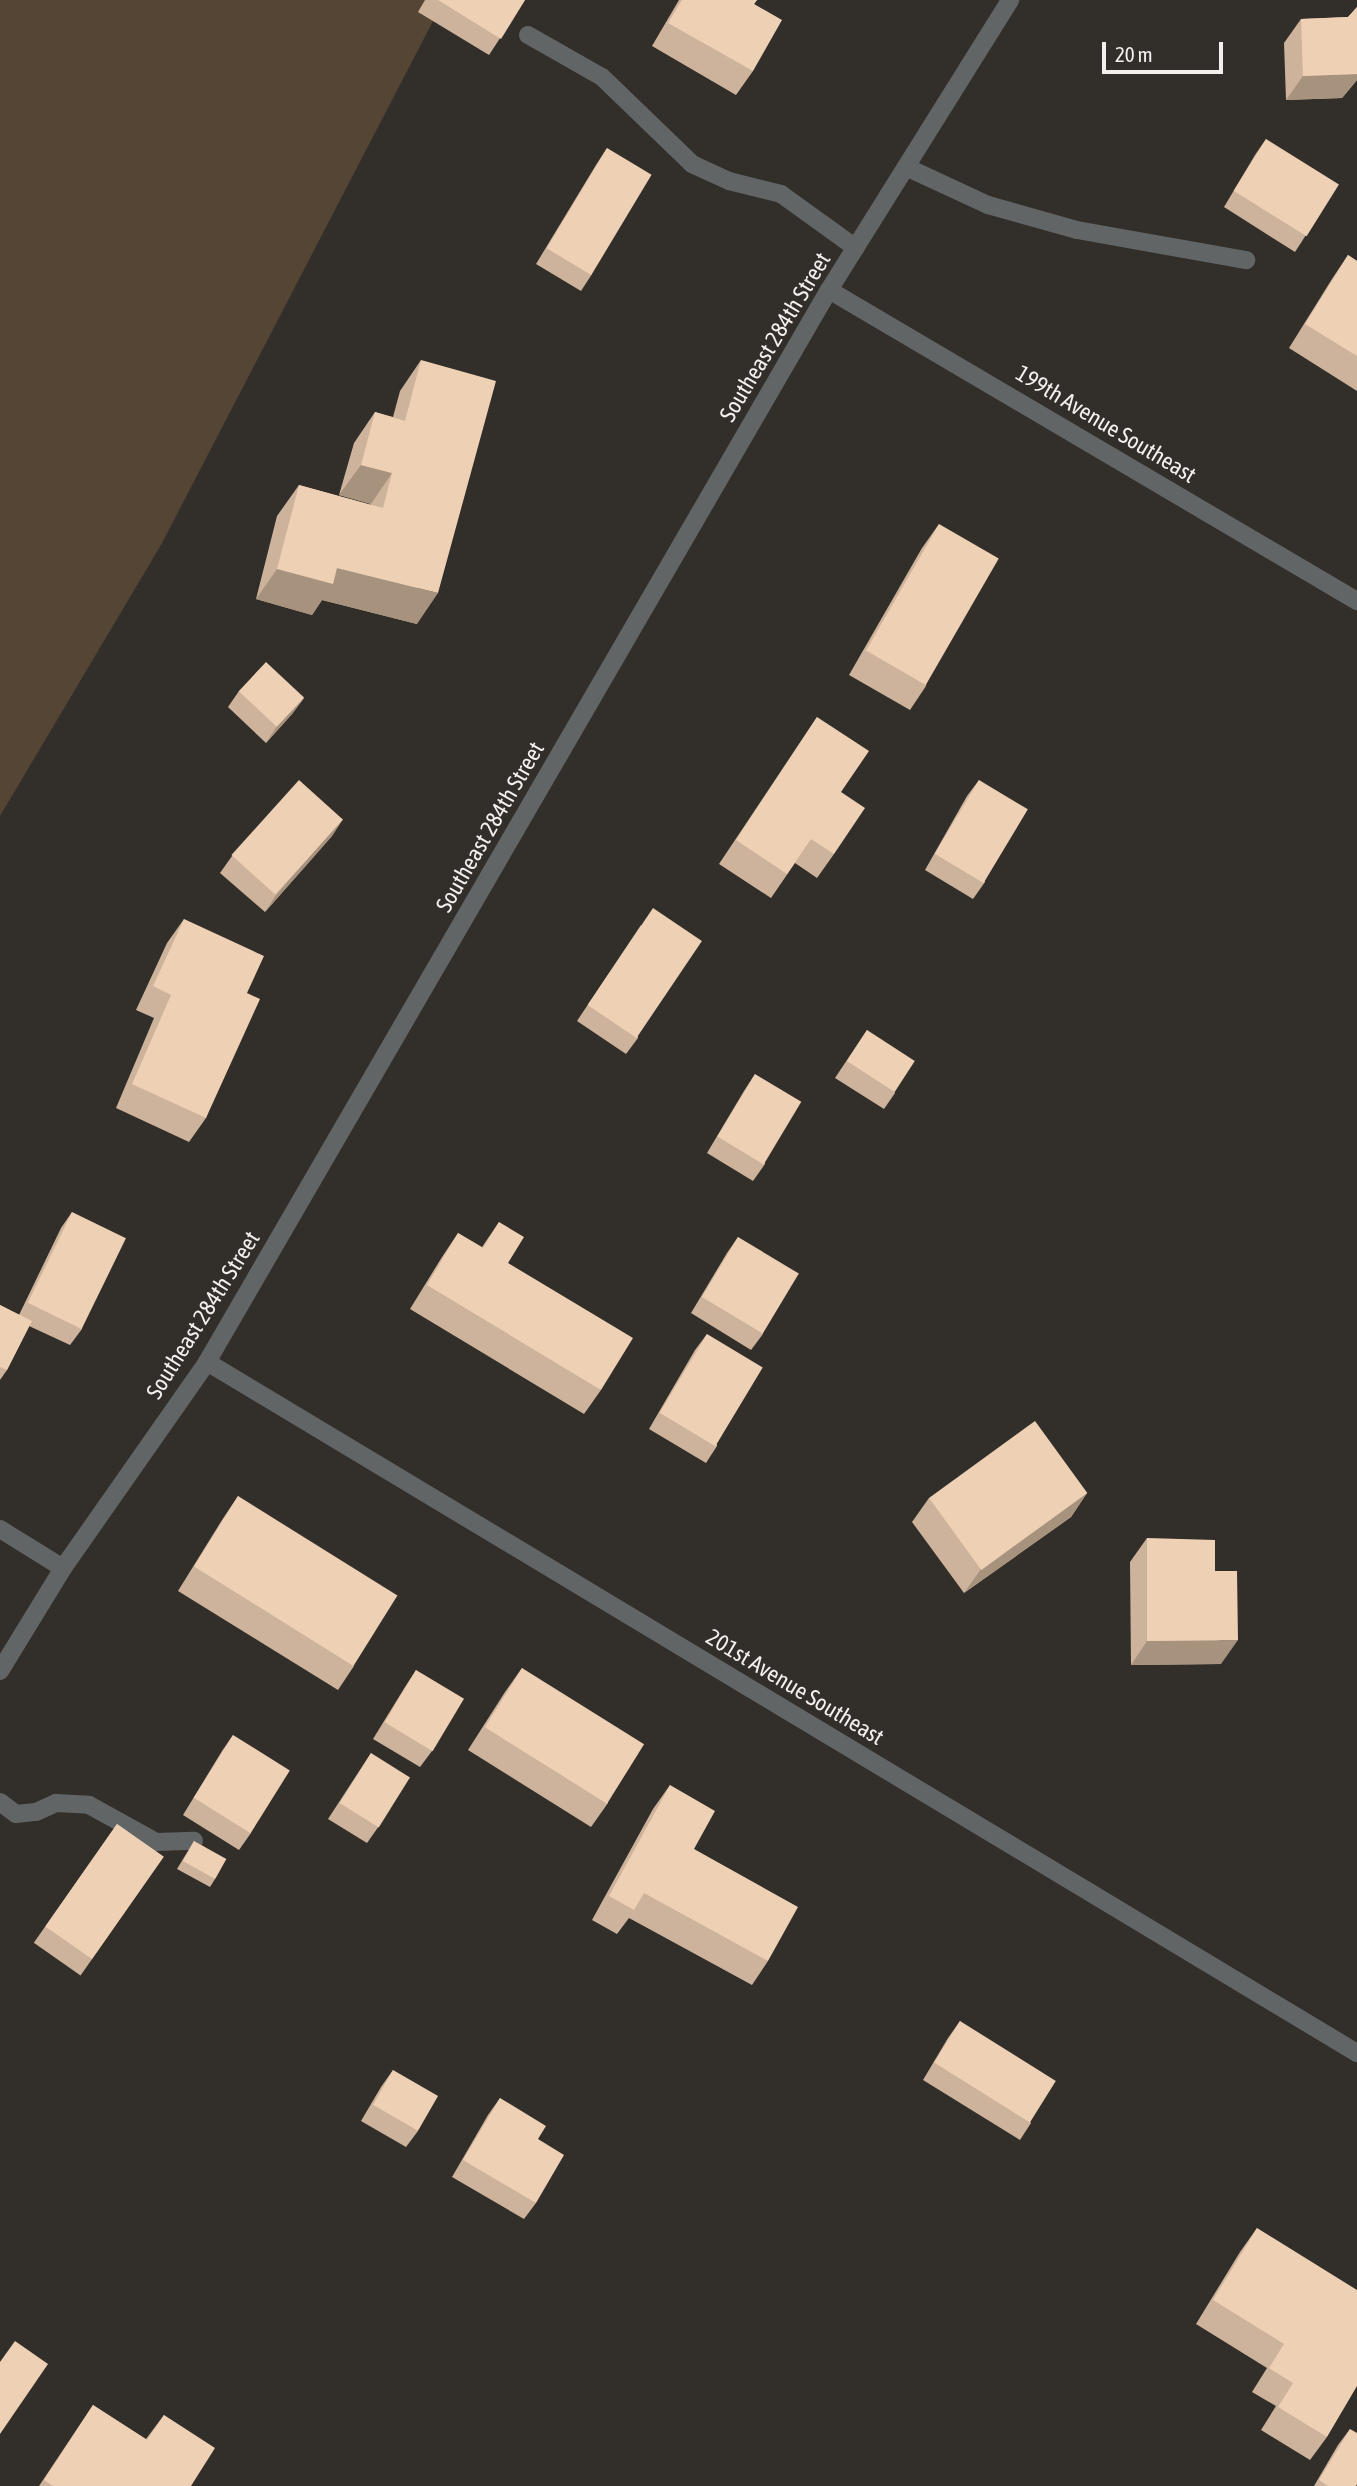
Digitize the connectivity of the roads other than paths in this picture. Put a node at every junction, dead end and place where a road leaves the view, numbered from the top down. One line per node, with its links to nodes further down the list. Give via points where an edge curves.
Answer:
1 (1010, 0): 3 (street, Southeast 284th Street)
2 (528, 35): 4 (street, via 602,77 692,164 729,181 781,194)
3 (906, 167): 4 (street, Southeast 284th Street); 5 (street, via 988,205 1077,230)
4 (856, 248): 6 (street, Southeast 284th Street)
5 (1246, 260)
6 (829, 290): 7 (street, 199th Avenue Southeast); 8 (street, Southeast 284th Street)
7 (1357, 601)
8 (207, 1362): 10 (street, Southeast 284th Street); 14 (street, 201st Avenue Southeast)
9 (0, 1529): 10 (street)
10 (63, 1568): 11 (street, Southeast 284th Street)
11 (0, 1671)
12 (0, 1802): 13 (street, via 16,1814 56,1803 89,1805 156,1842)
13 (194, 1842)
14 (1357, 2053)

